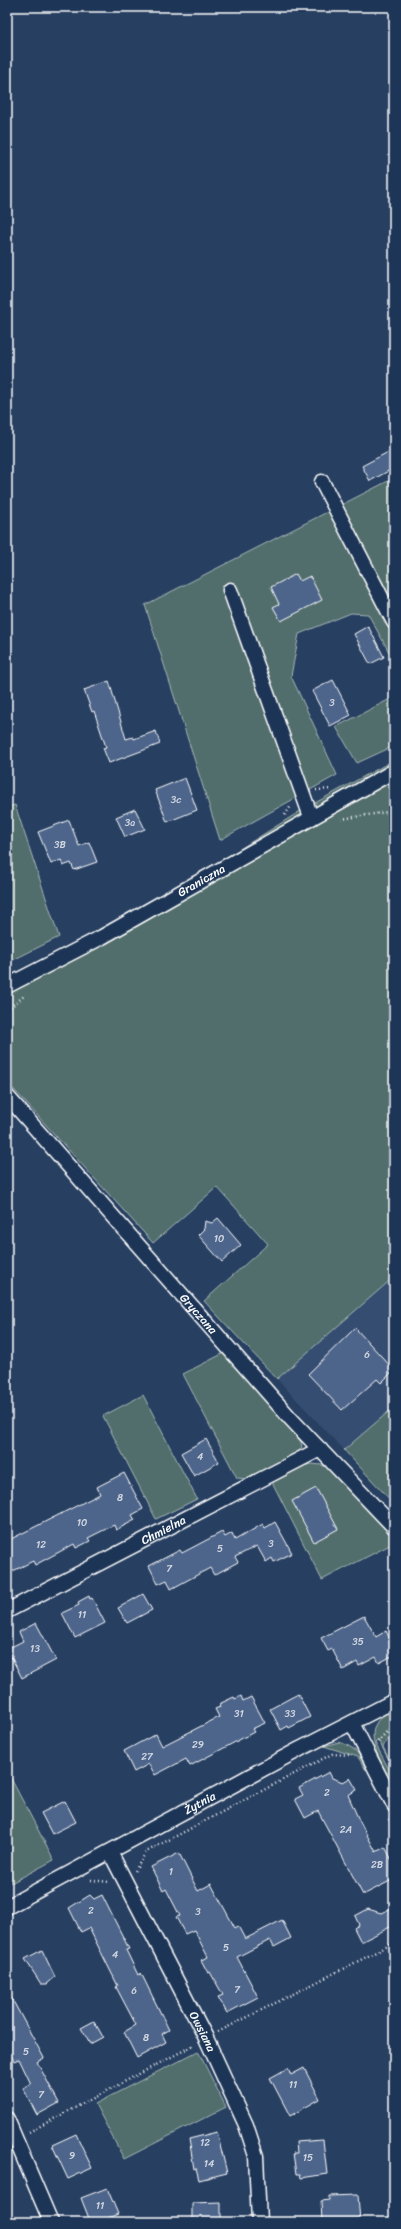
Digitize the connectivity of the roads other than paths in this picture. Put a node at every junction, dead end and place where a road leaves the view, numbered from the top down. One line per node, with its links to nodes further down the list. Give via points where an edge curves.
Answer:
1 (322, 482): 3 (street)
2 (230, 590): 5 (street)
3 (394, 622)
4 (392, 776): 5 (street, Graniczna)
5 (310, 817): 6 (street, Graniczna, via 102,937)
6 (7, 986)
7 (7, 1096): 8 (street, Gryczana)
8 (320, 1449): 9 (street, Gryczana); 10 (street, Chmielna)
9 (394, 1527)
10 (7, 1611)
11 (394, 1701): 12 (street, Żytnia)
12 (352, 1723): 13 (street); 14 (street, Żytnia)
13 (390, 1809)
14 (110, 1852): 15 (street, Żytnia); 18 (street, Owsiana, via 206,2038 246,2125 256,2156)
15 (7, 1907)
16 (7, 2119): 17 (street)
17 (51, 2222)
18 (259, 2222)

